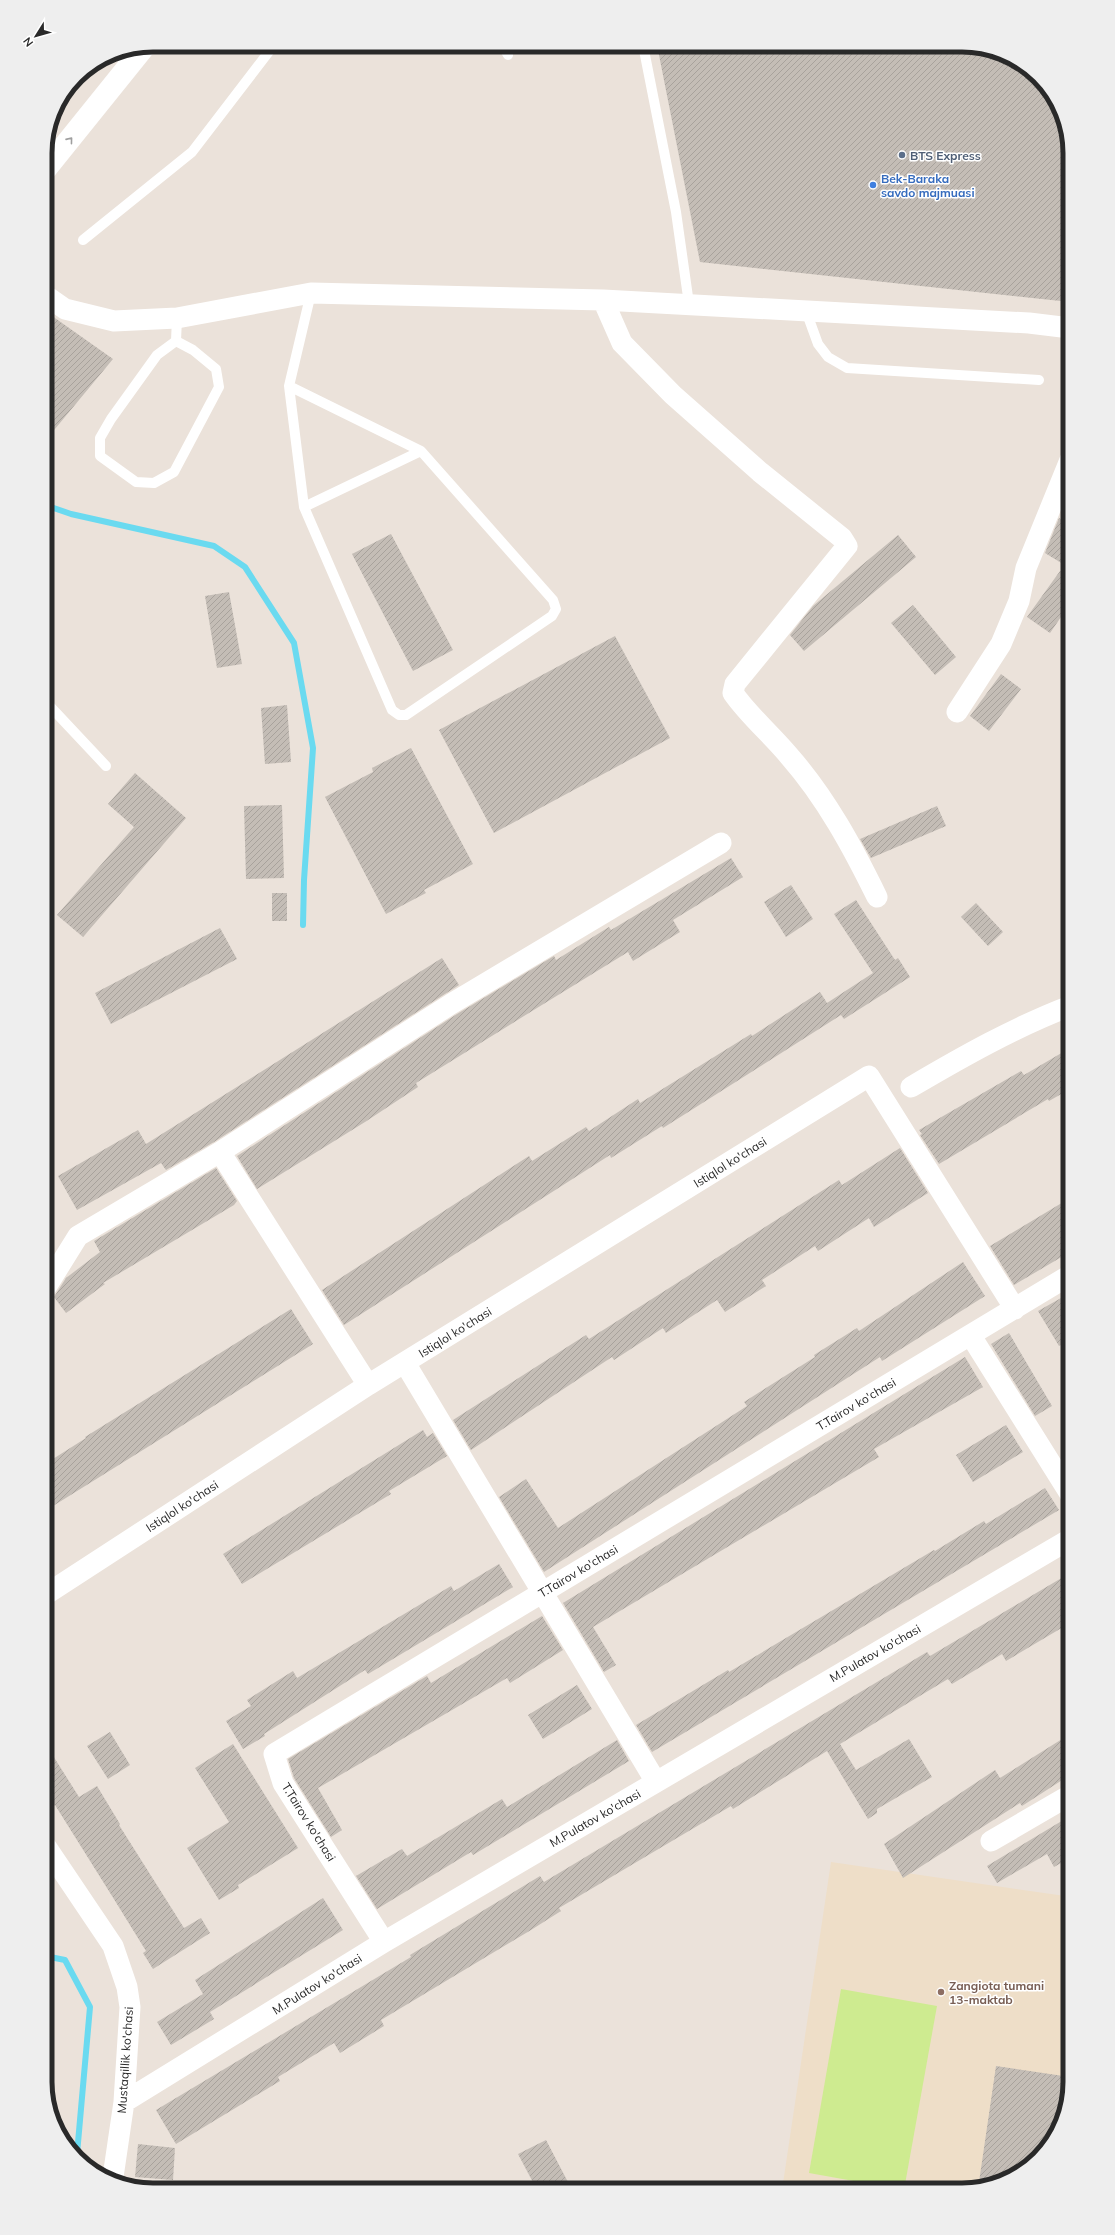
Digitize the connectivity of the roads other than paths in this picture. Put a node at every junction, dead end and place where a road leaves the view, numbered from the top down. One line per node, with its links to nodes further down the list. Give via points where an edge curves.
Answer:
1 (269, 52): 7 (lane, via 192,152)
2 (506, 52): 5 (lane)
3 (644, 52): 11 (lane, via 676,212)
4 (139, 53): 6 (street, one-way to 4)
5 (508, 55)
6 (52, 161)
7 (83, 240)
8 (311, 293): 10 (street); 13 (street); 17 (lane)
9 (52, 300): 13 (street, via 65,309 114,321)
10 (603, 300): 11 (street); 25 (street, via 622,343 673,395 760,472 842,538 847,546 735,684 733,693 791,757 836,821)
11 (689, 304): 12 (street)
12 (806, 311): 14 (street, via 1029,323); 16 (lane, via 818,344 828,357 848,368)
13 (177, 318): 15 (lane)
14 (1063, 327)
15 (176, 340): 15 (lane, via 216,369 219,387 174,472 154,483 136,482 100,456 100,438 157,355)
16 (1039, 380)
17 (289, 386): 18 (lane); 20 (lane)
18 (421, 451): 20 (lane); 20 (lane, via 552,600 556,609 552,616 406,715 398,715 392,710)
19 (1063, 477): 22 (street, via 1026,568 1019,601 1001,644)
20 (304, 507)
21 (52, 708): 23 (lane)
22 (957, 712)
23 (106, 766)
24 (720, 843): 28 (street, via 451,1004)
25 (877, 897)
26 (1063, 1009): 27 (street, via 1036,1020)
27 (911, 1087)
28 (220, 1152): 29 (street, via 78,1236); 34 (street)
29 (52, 1278)
30 (1063, 1279): 31 (street, T.Tairov ko'chasi)
31 (1016, 1309): 32 (street, T.Tairov ko'chasi); 33 (street, Istiqlol ko'chasi, via 869,1076)
32 (971, 1336): 35 (street); 38 (street, T.Tairov ko'chasi)
33 (405, 1363): 34 (street, Istiqlol ko'chasi); 38 (street)
34 (368, 1385): 37 (street, Istiqlol ko'chasi)
35 (1063, 1483)
36 (1063, 1542): 39 (street, M.Pulatov ko'chasi)
37 (52, 1590)
38 (542, 1593): 39 (street); 43 (street, T.Tairov ko'chasi, via 274,1754 283,1784)
39 (656, 1782): 43 (street, M.Pulatov ko'chasi)
40 (1063, 1800): 41 (street)
41 (991, 1841)
42 (52, 1855): 44 (street, Mustaqillik ko'chasi, via 102,1928 121,1966 130,2007)
43 (384, 1942): 44 (street, M.Pulatov ko'chasi)
44 (124, 2102): 45 (street, Mustaqillik ko'chasi)
45 (112, 2174)

